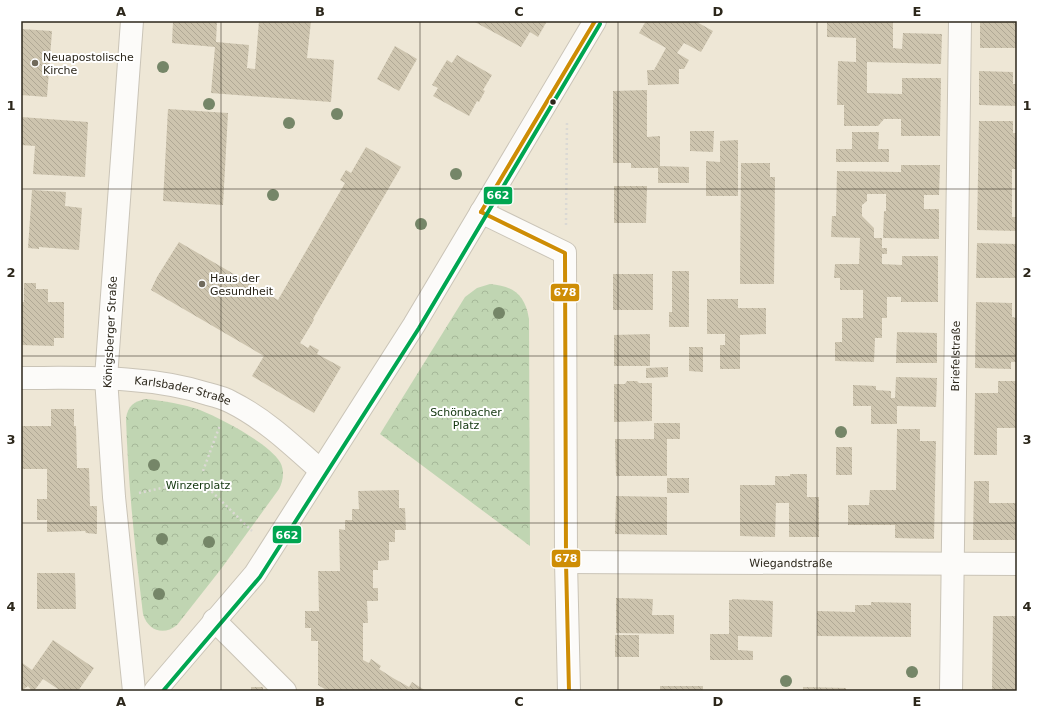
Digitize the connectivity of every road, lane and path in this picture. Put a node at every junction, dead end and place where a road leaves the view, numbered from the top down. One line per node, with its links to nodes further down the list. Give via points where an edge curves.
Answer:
1 (132, 21): 8 (street, Königsberger Straße)
2 (595, 21): 5 (street)
3 (960, 21): 17 (street, Briefelstraße)
4 (568, 113): 6 (path)
5 (481, 212): 6 (street); 10 (street, via 414,325)
6 (565, 253): 16 (street)
7 (21, 378): 8 (street, Karlsbader Straße)
8 (106, 378): 9 (street, Karlsbader Straße, via 195,390); 14 (street, Königsberger Straße)
9 (230, 401): 10 (street, Karlsbader Straße, via 267,424); 11 (path)
10 (320, 470): 15 (street)
11 (203, 471)
12 (185, 483): 14 (path)
13 (208, 488): 15 (path, via 250,530)
14 (114, 497): 20 (street, Königsberger Straße)
15 (276, 540): 19 (street, via 255,574)
16 (566, 562): 17 (street, Wiegandstraße); 23 (street)
17 (953, 564): 18 (street, Wiegandstraße); 24 (street, Briefelstraße)
18 (1017, 564)
19 (214, 620): 21 (street); 22 (street)
20 (134, 691)
21 (155, 691)
22 (285, 691)
23 (569, 691)
24 (951, 691)

